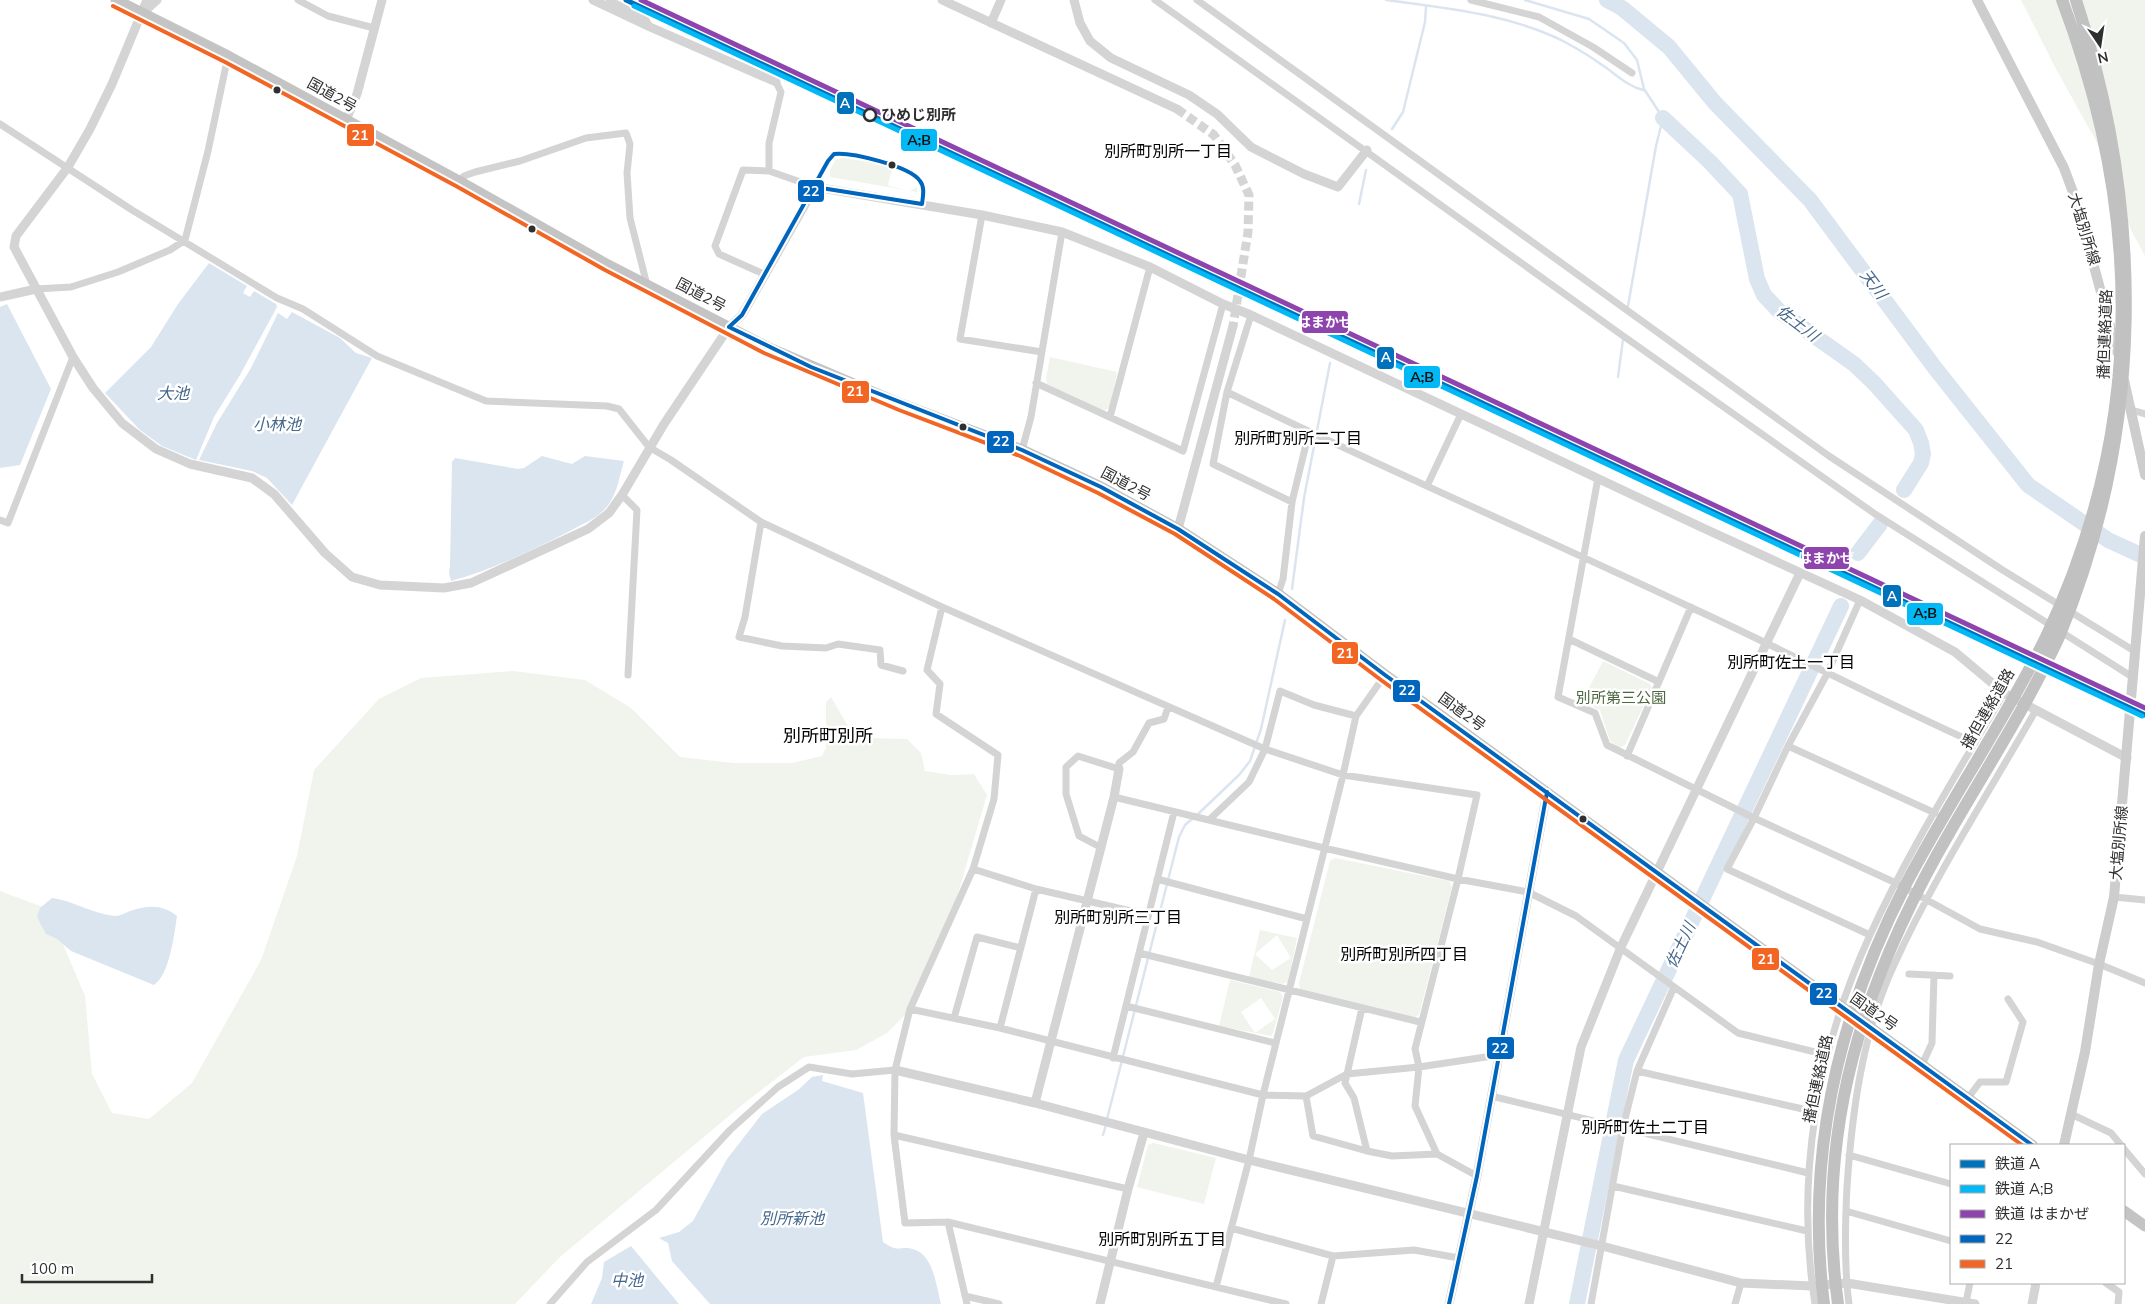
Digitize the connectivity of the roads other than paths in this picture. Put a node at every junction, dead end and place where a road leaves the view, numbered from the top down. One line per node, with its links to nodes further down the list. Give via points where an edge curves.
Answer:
1 (116, 0): 17 (highway, 国道2号)
2 (147, 0): 17 (street)
3 (157, 0): 17 (street)
4 (298, 0): 20 (street, via 328,16)
5 (382, 0): 20 (street)
6 (593, 0): 19 (street)
7 (609, 0): 19 (street, via 645,18)
8 (942, 0): 18 (street)
9 (1002, 0): 18 (street)
10 (1074, 0): 27 (street, via 1080,23 1090,41 1111,58 1189,94 1217,114 1251,147 1338,187)
11 (1156, 0): 27 (street)
12 (1197, 0): 72 (street, via 1829,456 2001,569)
13 (1472, 0): 22 (street, via 1539,17)
14 (1977, 0): 48 (main road, 大塩別所線, via 2064,168 2077,203)
15 (2062, 0): 199 (highway, 播但連絡道路, via 2084,59 2117,205 2123,308 2113,430 2085,543 2047,634 2020,687 1907,882 1857,993 1837,1062 1823,1135 1818,1226)
16 (2076, 0): 200 (highway, 播但連絡道路, via 2096,54 2130,198 2136,306 2131,402 2117,476 2098,546 2082,587 2031,693 1918,888 1870,997 1855,1046 1836,1136 1832,1226)
17 (142, 14): 21 (highway, 国道2号); 28 (street, via 112,84)
18 (991, 23): 24 (street)
19 (650, 27): 23 (street)
20 (374, 28): 25 (street, via 357,94)
21 (228, 56): 25 (highway, 国道2号); 34 (street, via 208,151)
22 (1632, 73)
23 (776, 82): 29 (street, via 781,92 769,143)
24 (1177, 109)
25 (346, 120): 30 (highway, 国道2号)
26 (0, 124): 28 (street)
27 (1367, 150): 77 (street, via 1875,514)
28 (68, 167): 34 (street); 38 (street, via 16,236 14,247)
29 (769, 171): 31 (street); 36 (street, via 743,170 714,246 719,254)
30 (459, 181): 37 (highway, 国道2号); 37 (street, via 475,172 520,161 586,138 626,133 630,144 627,173 630,218)
31 (815, 187): 32 (street); 36 (street)
32 (982, 215): 33 (street); 44 (street, via 960,339)
33 (1062, 232): 35 (street); 44 (street)
34 (184, 240): 38 (street, via 170,250 118,272 71,287); 53 (street, via 377,356 486,401 619,409)
35 (1150, 267): 40 (street); 51 (street)
36 (766, 275): 43 (street, via 742,315)
37 (648, 284): 43 (highway, 国道2号)
38 (36, 289): 39 (street); 45 (street)
39 (0, 296)
40 (1223, 304): 41 (street); 51 (street, via 1183,451)
41 (1251, 315): 47 (street); 49 (street)
42 (1233, 326): 62 (street)
43 (729, 327): 53 (street); 54 (highway, 国道2号, via 820,370)
44 (1042, 352): 46 (street)
45 (72, 356): 58 (street, via 122,423 156,449 190,464 252,478 274,494 325,553 352,577 380,585 444,588 470,583 588,529 609,513); 60 (street, via 8,523)
46 (1036, 383): 51 (street); 54 (street)
47 (1227, 392): 52 (street); 59 (street, via 1212,464)
48 (2132, 410): 50 (street); 55 (main road, 大塩別所線)
49 (1461, 414): 56 (street); 57 (street)
50 (2145, 414)
51 (1110, 417)
52 (1314, 434): 57 (street); 59 (street)
53 (649, 448): 58 (street); 61 (street)
54 (1022, 450): 62 (highway, 国道2号, via 1101,487)
55 (2145, 475)
56 (1598, 478): 64 (street); 65 (street)
57 (1427, 486): 64 (street)
58 (622, 495): 75 (street, via 637,510)
59 (1292, 502): 66 (street, via 1283,579)
60 (0, 520)
61 (761, 522): 68 (street); 73 (street, via 739,637 782,646 826,648 838,644 880,650 881,665)
62 (1178, 529): 66 (highway, 国道2号)
63 (2145, 539): 72 (main road, 大塩別所線)
64 (1582, 557): 69 (street); 70 (street)
65 (1800, 573): 67 (street); 71 (street)
66 (1278, 594): 76 (highway, 国道2号)
67 (1860, 600): 74 (street); 79 (street, via 1955,652)
68 (942, 607): 80 (street); 99 (street, via 928,670 940,684 936,714 998,755 994,799)
69 (1692, 607): 71 (street); 78 (street)
70 (1569, 639): 78 (street); 86 (street, via 1558,697 1595,713 1607,746)
71 (1766, 644): 74 (street); 90 (street)
72 (2136, 652): 77 (main road, 大塩別所線)
73 (903, 671)
74 (1826, 674): 83 (street); 84 (street)
75 (628, 675)
76 (1385, 675): 82 (street); 91 (highway, 国道2号)
77 (2134, 678): 87 (main road, 大塩別所線)
78 (1659, 682): 86 (street)
79 (2004, 693): 81 (street); 83 (street)
80 (1168, 707): 85 (street); 88 (street, via 1164,719 1149,723 1133,752 1119,763)
81 (2036, 710): 87 (street); 109 (street)
82 (1356, 716): 85 (street, via 1314,705 1280,691); 89 (street)
83 (1975, 743): 94 (street)
84 (1788, 746): 94 (street); 95 (street)
85 (1265, 749): 89 (street); 96 (street, via 1249,782)
86 (1627, 756): 90 (street)
87 (2127, 758): 106 (main road, 大塩別所線)
88 (1119, 769): 92 (street); 97 (street, via 1078,756 1066,767 1066,794 1079,836)
89 (1343, 775): 98 (street); 102 (street, via 1477,795)
90 (1698, 789): 95 (street); 100 (street)
91 (1546, 792): 100 (highway, 国道2号); 105 (street)
92 (1114, 797): 93 (street); 97 (street)
93 (1174, 812): 96 (street); 101 (street)
94 (1935, 813): 103 (street)
95 (1751, 816): 103 (street); 112 (street, via 1727,869)
96 (1209, 820): 98 (street)
97 (1100, 847): 108 (street)
98 (1324, 848): 102 (street); 111 (street)
99 (972, 869): 104 (street); 127 (street)
100 (1658, 873): 113 (street); 125 (highway, 国道2号)
101 (1157, 879): 110 (street); 111 (street)
102 (1458, 879): 105 (street); 129 (street)
103 (1896, 883): 109 (street); 112 (street)
104 (1036, 889): 108 (street); 114 (street)
105 (1528, 892): 113 (street, via 1576,916); 134 (street)
106 (2114, 896): 107 (street); 116 (main road, 大塩別所線)
107 (2145, 900)
108 (1087, 901): 110 (street); 132 (street)
109 (1926, 901): 116 (street, via 1980,929 2037,942); 131 (street, via 1893,966)
110 (1148, 915): 115 (street)
111 (1307, 919): 122 (street)
112 (1870, 935): 125 (street)
113 (1621, 947): 121 (street); 148 (street, via 1582,1048)
114 (1021, 948): 128 (street, via 977,937); 130 (street)
115 (1139, 953): 122 (street); 124 (street)
116 (2099, 964): 120 (street); 149 (main road, 大塩別所線)
117 (1909, 974): 118 (street)
118 (1934, 975): 119 (street); 137 (street, via 1932,1043)
119 (1950, 976)
120 (2145, 983)
121 (1672, 985): 135 (street, via 1738,1032); 140 (street)
122 (1290, 989): 126 (street); 133 (street)
123 (2008, 999): 145 (street, via 2023,1022 2006,1082 1980,1082)
124 (1126, 1006): 133 (street); 136 (street)
125 (1842, 1007): 131 (highway, 国道2号); 135 (street)
126 (1362, 1008): 129 (street); 141 (street)
127 (910, 1009): 128 (street); 139 (street)
128 (954, 1018): 130 (street)
129 (1420, 1022): 138 (street, via 1415,1049)
130 (1000, 1028): 132 (street)
131 (1871, 1028): 137 (highway, 国道2号); 159 (street, via 1856,1090)
132 (1050, 1042): 136 (street); 146 (street)
133 (1276, 1043): 142 (street)
134 (1499, 1055): 138 (street); 144 (street)
135 (1827, 1055): 147 (street)
136 (1113, 1058): 142 (street)
137 (1922, 1065): 145 (highway, 国道2号)
138 (1419, 1066): 141 (street); 158 (street, via 1415,1106)
139 (895, 1070): 146 (street); 152 (street); 189 (street, via 852,1074 809,1067 778,1087 730,1130 656,1210 587,1262)
140 (1637, 1071): 147 (street); 150 (street)
141 (1347, 1074): 143 (street); 157 (street, via 1346,1082 1354,1098)
142 (1263, 1095): 143 (street); 160 (street)
143 (1306, 1096): 157 (street, via 1313,1136)
144 (1491, 1096): 148 (street); 163 (street)
145 (1968, 1098): 153 (highway, 国道2号)
146 (1035, 1103): 151 (street)
147 (1816, 1112): 161 (street)
148 (1567, 1113): 150 (street); 174 (street)
149 (2071, 1114): 154 (main road, 大塩別所線); 155 (street, via 2111,1133)
150 (1616, 1125): 161 (street); 165 (street)
151 (1144, 1133): 160 (street); 166 (street)
152 (894, 1135): 166 (street); 170 (street, via 905,1223)
153 (2031, 1144)
154 (2064, 1144)
155 (2120, 1144)
156 (2125, 1150): 162 (street)
157 (1366, 1151): 158 (street, via 1392,1156)
158 (1437, 1154): 163 (street)
159 (1849, 1155): 164 (street); 167 (street)
160 (1249, 1160): 169 (street); 172 (street)
161 (1808, 1173): 173 (street)
162 (2145, 1174)
163 (1477, 1176): 169 (street)
164 (1950, 1184)
165 (1613, 1186): 173 (street); 176 (street)
166 (1128, 1189): 179 (street)
167 (1846, 1211): 175 (street); 181 (street)
168 (2125, 1212): 171 (highway)
169 (1468, 1213): 174 (street); 178 (street)
170 (948, 1222): 179 (street); 187 (street)
171 (2145, 1226)
172 (1231, 1228): 177 (street); 186 (street)
173 (1807, 1231): 185 (street)
174 (1543, 1233): 176 (street); 195 (street)
175 (1950, 1242)
176 (1594, 1245): 180 (street); 196 (street)
177 (1333, 1256): 178 (street, via 1414,1250); 193 (street)
178 (1459, 1258): 194 (street)
179 (1110, 1261): 186 (street); 191 (street)
180 (1740, 1283): 185 (street); 197 (street)
181 (1847, 1283): 185 (street); 188 (street); 201 (street)
182 (1970, 1284): 188 (street)
183 (2036, 1284): 202 (street)
184 (2107, 1284): 203 (street, via 2119,1292)
185 (1812, 1286): 198 (street)
186 (1216, 1287): 192 (street)
187 (966, 1300): 190 (street)
188 (1971, 1303)
189 (550, 1304)
190 (999, 1304)
191 (1100, 1304)
192 (1286, 1304)
193 (1321, 1304)
194 (1449, 1304)
195 (1530, 1304)
196 (1591, 1304)
197 (1735, 1304)
198 (1815, 1304)
199 (1824, 1304)
200 (1838, 1304)
201 (1848, 1304)
202 (2032, 1304)
203 (2118, 1304)

